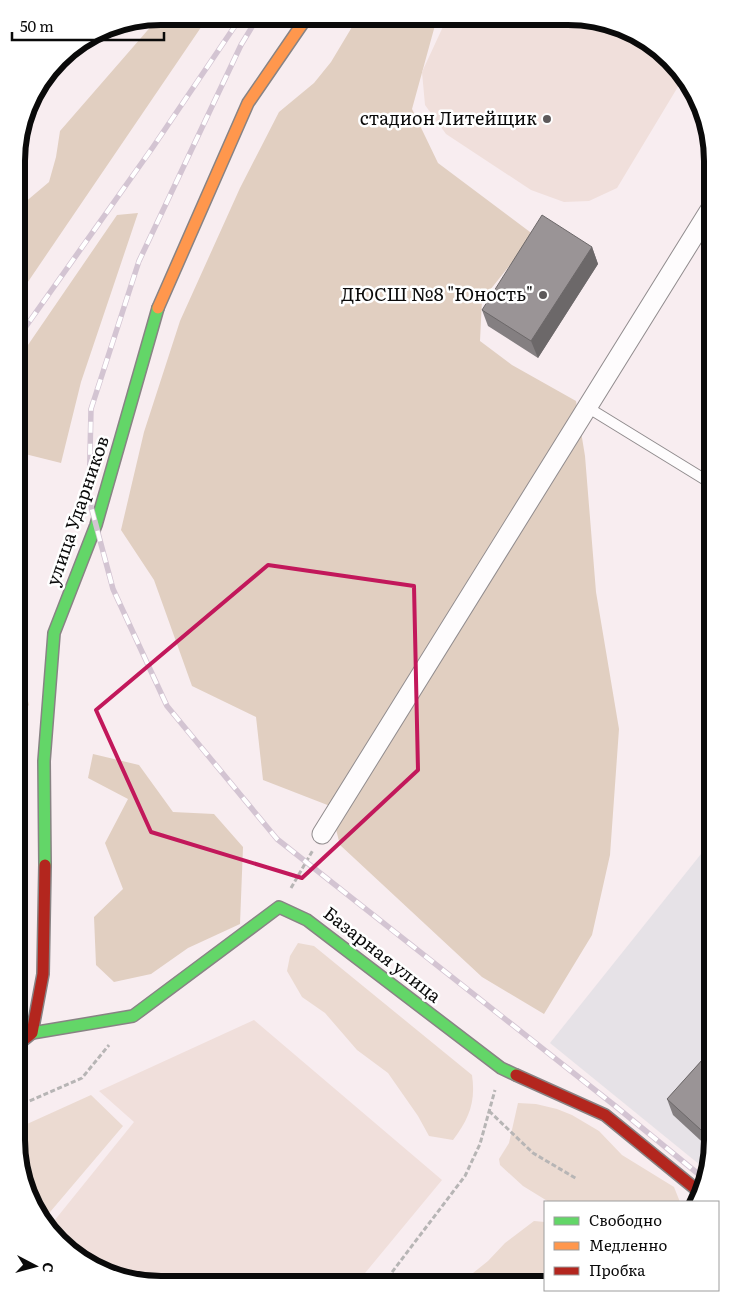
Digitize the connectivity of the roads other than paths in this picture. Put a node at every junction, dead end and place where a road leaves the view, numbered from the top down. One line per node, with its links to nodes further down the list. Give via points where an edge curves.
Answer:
1 (301, 25): 6 (street, улица Ударников, via 248,103 160,302 96,525 54,633 44,761 43,974)
2 (704, 219): 3 (street)
3 (587, 407): 4 (lane); 5 (street)
4 (704, 479)
5 (322, 834)
6 (32, 1033): 7 (street); 8 (street, Базарная улица, via 133,1016 278,907 307,920 501,1068 605,1115)
7 (25, 1039)
8 (695, 1188)

